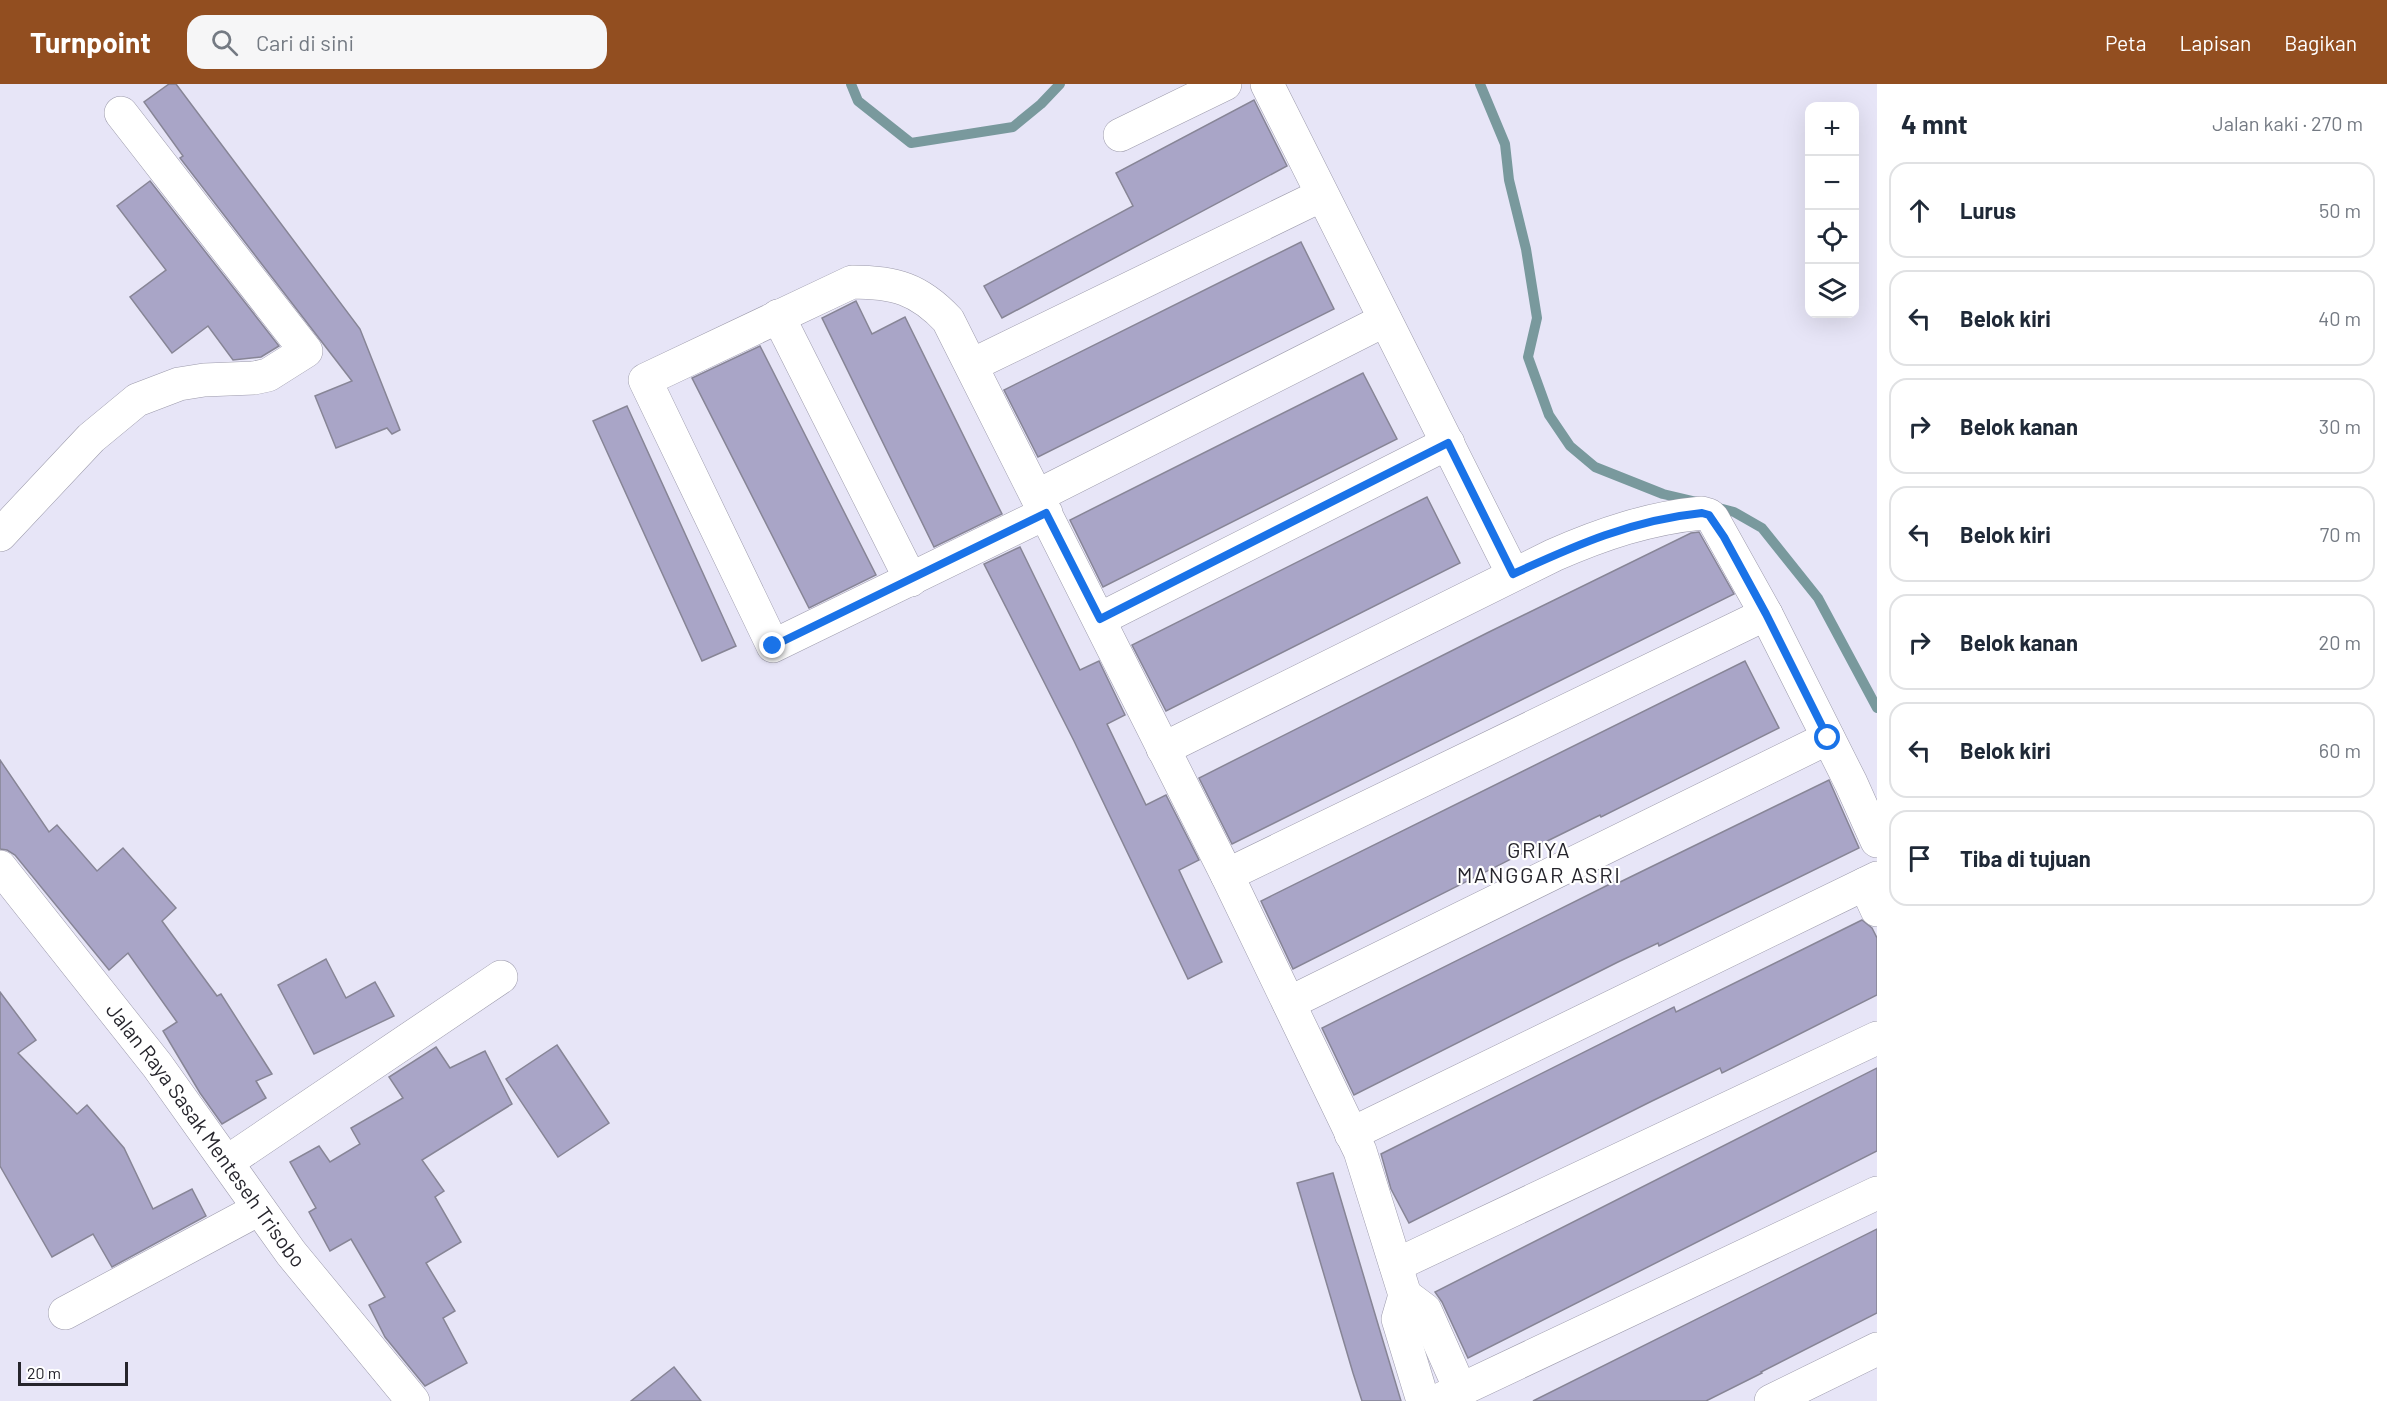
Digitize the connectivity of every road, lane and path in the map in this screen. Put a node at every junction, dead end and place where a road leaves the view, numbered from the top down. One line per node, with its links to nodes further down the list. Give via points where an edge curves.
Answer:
1 (1225, 84): 4 (street)
2 (1267, 84): 5 (street)
3 (121, 113): 11 (street, via 306,351 268,375 180,384 137,400 91,438)
4 (1120, 135)
5 (1322, 195): 7 (street); 8 (street)
6 (778, 316): 8 (street, via 852,282 905,288 932,302 948,320); 13 (street); 13 (street, via 645,380 773,646)
7 (1384, 320): 9 (street); 10 (street)
8 (972, 365): 10 (street)
9 (1448, 443): 12 (street); 15 (street)
10 (1041, 504): 13 (street); 15 (street)
11 (0, 535)
12 (1513, 574): 14 (street, via 1602,534 1652,520 1702,513 1713,519); 17 (street)
13 (911, 580)
14 (1766, 614): 16 (street); 20 (street)
15 (1100, 619): 17 (street)
16 (1828, 738): 18 (street); 23 (street)
17 (1163, 749): 20 (street)
18 (1877, 841)
19 (0, 867): 26 (street, Jalan Raya Sasak Menteseh Trisobo, via 157,1065)
20 (1227, 875): 23 (street)
21 (1873, 891): 25 (street)
22 (501, 977): 26 (street)
23 (1288, 1003): 25 (street)
24 (1877, 1038): 29 (street)
25 (1351, 1134): 29 (street, via 1360,1151)
26 (227, 1162): 28 (street, Jalan Raya Sasak Menteseh Trisobo)
27 (1877, 1193): 32 (street)
28 (259, 1209): 30 (street); 33 (street, Jalan Raya Sasak Menteseh Trisobo)
29 (1401, 1280): 32 (street, via 1425,1310); 34 (street, via 1398,1319)
30 (65, 1313)
31 (1877, 1348): 35 (street)
32 (1449, 1396)
33 (413, 1401)
34 (1423, 1401)
35 (1771, 1401)

